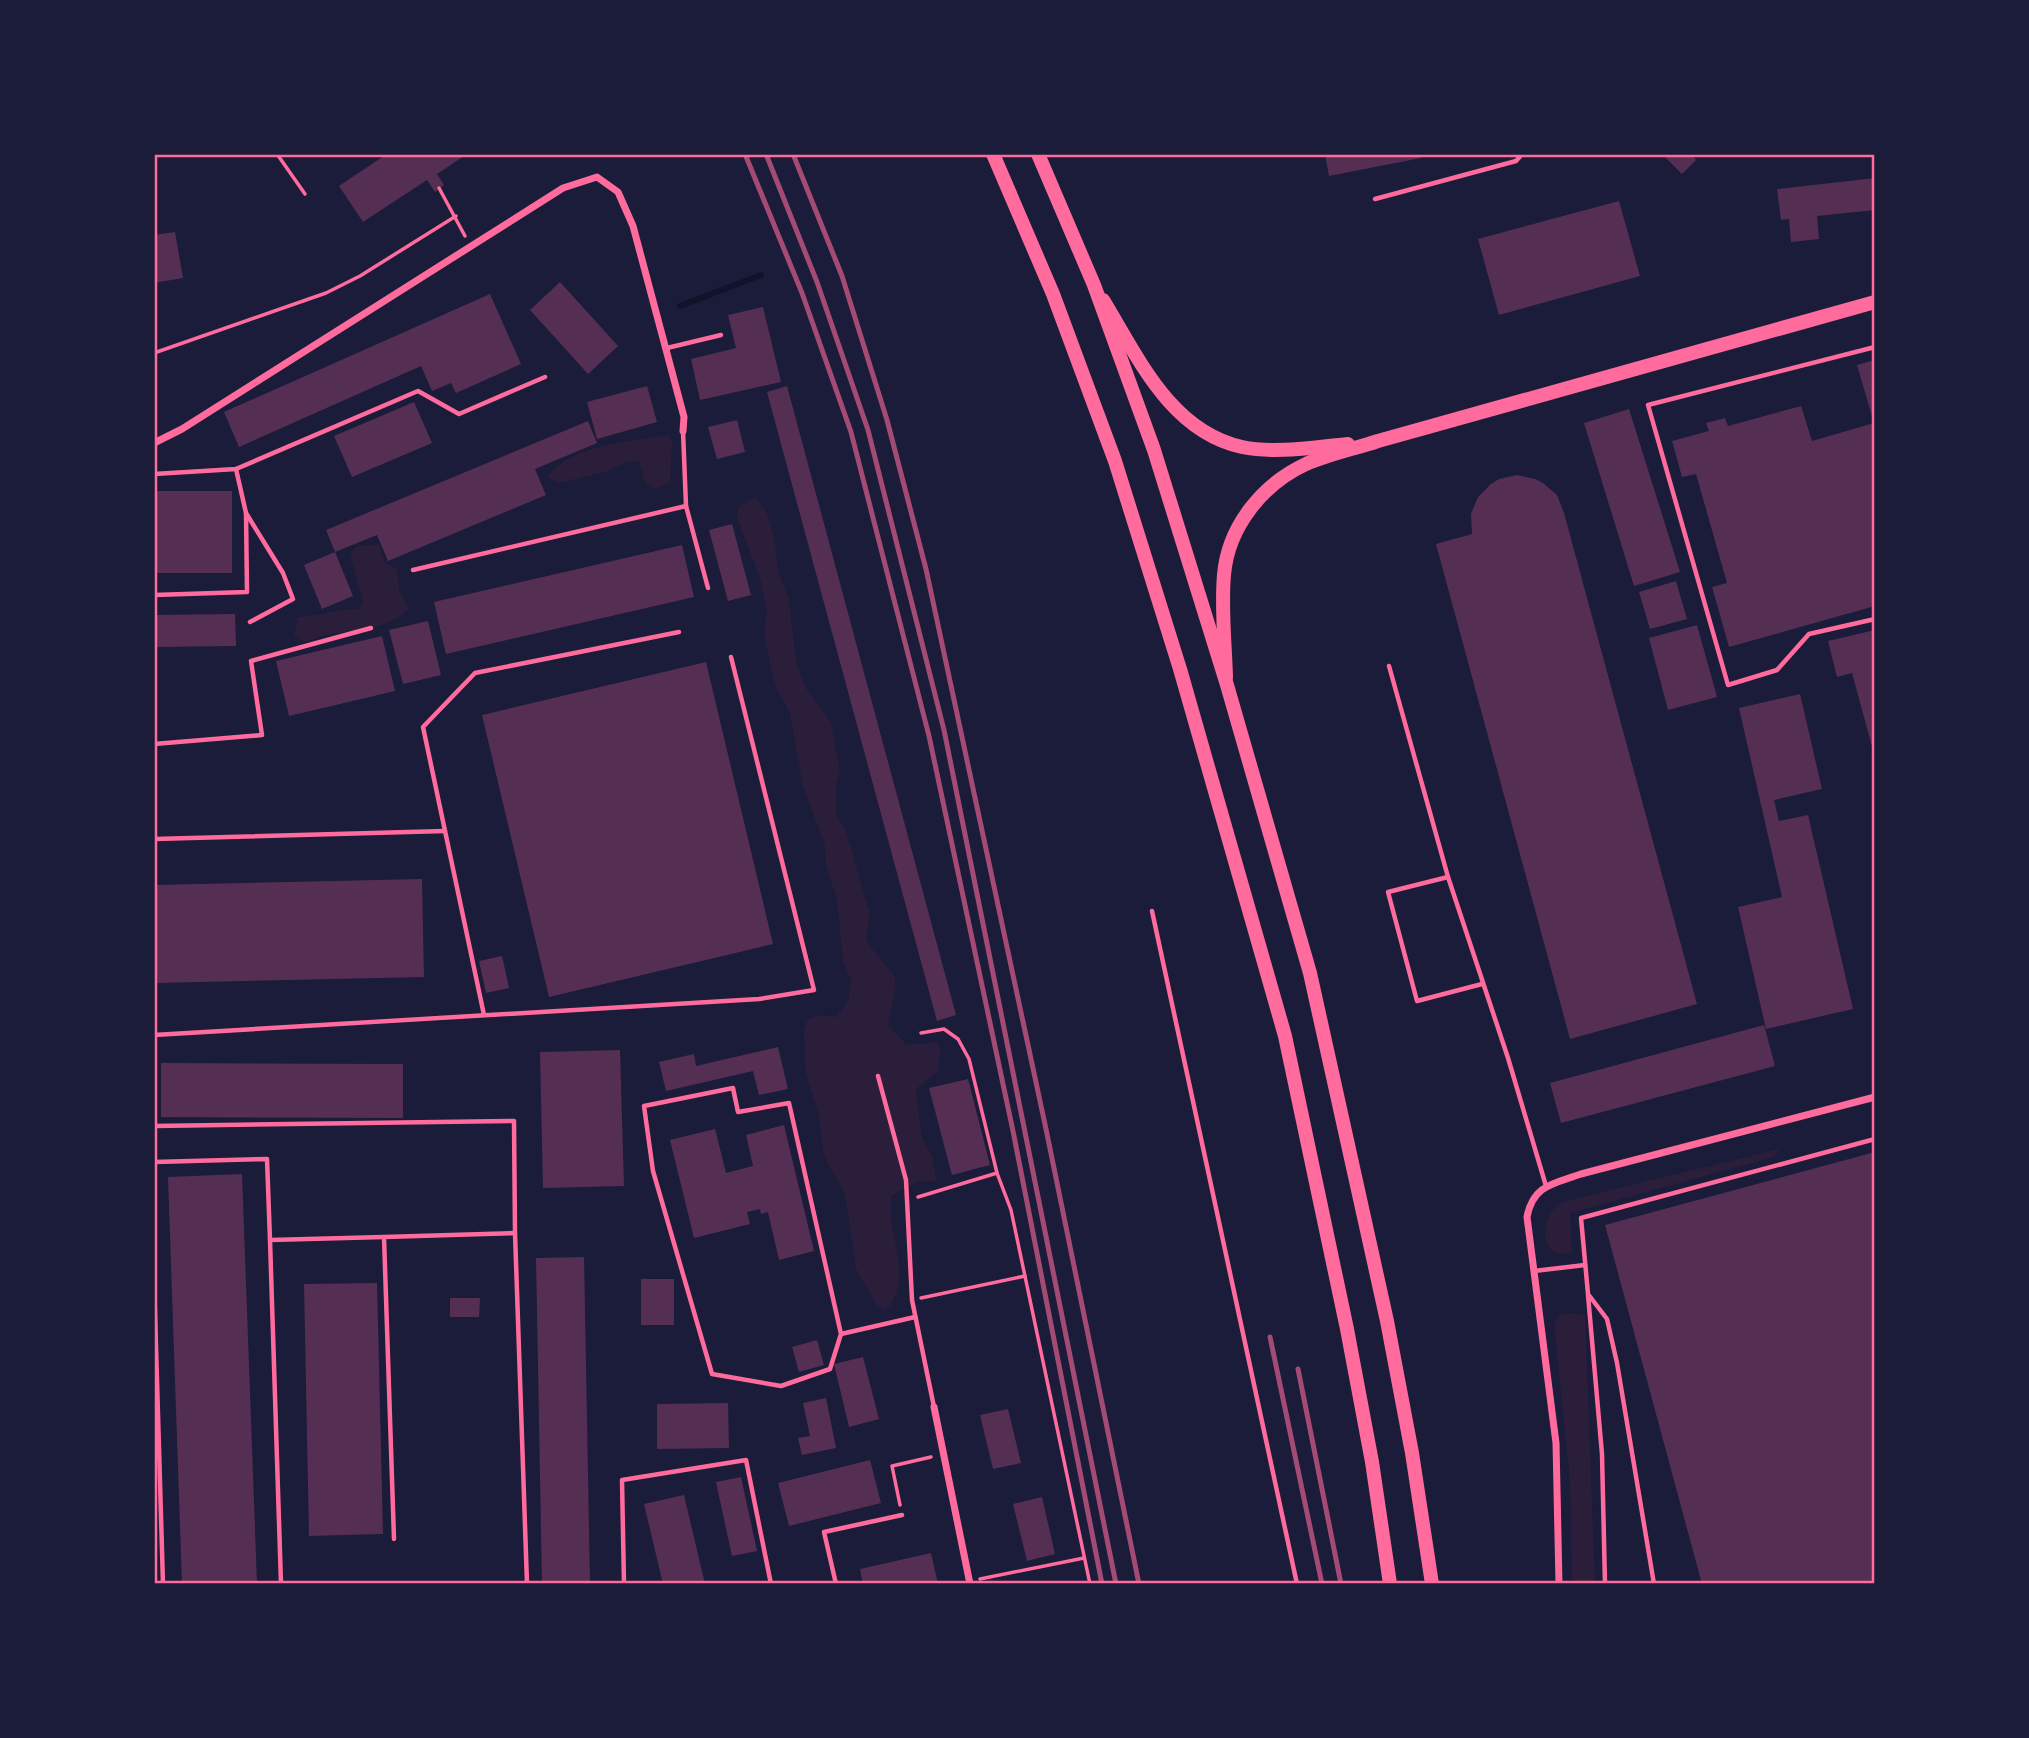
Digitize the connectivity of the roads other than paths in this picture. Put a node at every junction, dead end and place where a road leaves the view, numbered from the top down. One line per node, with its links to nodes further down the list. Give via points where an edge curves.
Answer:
1 (993, 154): 64 (main road, via 1053,294 1115,461 1285,1036 1347,1329)
2 (1038, 154): 5 (main road)
3 (1522, 154): 4 (lane, via 1516,161)
4 (1375, 199)
5 (1094, 285): 12 (main road, via 1160,393 1214,438 1275,450); 27 (main road, via 1154,450)
6 (1875, 302): 12 (main road)
7 (721, 335): 9 (lane)
8 (1875, 347): 21 (lane, via 1648,405 1728,685 1777,670 1810,634)
9 (667, 348): 11 (street, via 684,417); 13 (street, via 633,226 618,192 597,177 563,188)
10 (544, 377): 14 (lane, via 459,414 418,391)
11 (683, 431): 16 (lane)
12 (1378, 441): 27 (main road, via 1284,476 1244,516 1232,540 1224,574)
13 (154, 443)
14 (236, 469): 15 (lane); 17 (lane)
15 (154, 474)
16 (686, 506): 18 (lane); 19 (lane)
17 (246, 513): 20 (lane, via 247,592); 22 (lane, via 283,573 293,599)
18 (413, 570)
19 (708, 588)
20 (154, 595)
21 (1875, 618)
22 (250, 622)
23 (371, 628): 28 (lane, via 251,662 262,735)
24 (679, 632): 29 (lane, via 475,673 423,727)
25 (731, 657): 34 (lane, via 814,990 759,999)
26 (1389, 666): 31 (lane)
27 (1227, 685): 56 (main road, via 1310,973 1387,1321)
28 (154, 744)
29 (445, 831): 30 (lane); 34 (lane)
30 (154, 839)
31 (1448, 877): 33 (lane); 33 (lane, via 1388,892 1417,1001)
32 (1152, 911): 63 (lane)
33 (1482, 984): 41 (lane)
34 (484, 1015): 35 (lane)
35 (154, 1035)
36 (878, 1076): 49 (lane, via 906,1180)
37 (1875, 1097): 41 (street)
38 (154, 1126): 42 (lane, via 514,1121)
39 (1875, 1139): 45 (lane, via 1581,1218)
40 (154, 1162): 44 (lane, via 267,1159)
41 (1546, 1186): 46 (street, via 1529,1204 1527,1217)
42 (515, 1233): 43 (lane); 59 (lane)
43 (384, 1237): 44 (lane); 54 (lane)
44 (270, 1240): 58 (lane)
45 (1585, 1265): 46 (lane); 48 (lane)
46 (1534, 1271): 65 (street, via 1556,1443)
47 (154, 1278): 51 (lane)
48 (1588, 1294): 66 (lane, via 1602,1454); 67 (lane, via 1607,1319 1615,1352)
49 (915, 1317): 50 (lane); 52 (lane)
50 (841, 1334): 50 (lane, via 789,1103 738,1112 733,1088 644,1106 653,1171 712,1374 781,1386 830,1369)
51 (155, 1376): 57 (lane)
52 (934, 1407): 55 (street)
53 (902, 1515): 62 (lane, via 824,1532)
54 (394, 1539)
55 (970, 1582)
56 (1432, 1583)
57 (163, 1584)
58 (281, 1584)
59 (527, 1584)
60 (624, 1584): 61 (lane, via 622,1480 746,1460)
61 (771, 1584)
62 (836, 1584)
63 (1297, 1584)
64 (1390, 1584)
65 (1559, 1584)
66 (1605, 1584)
67 (1654, 1584)

